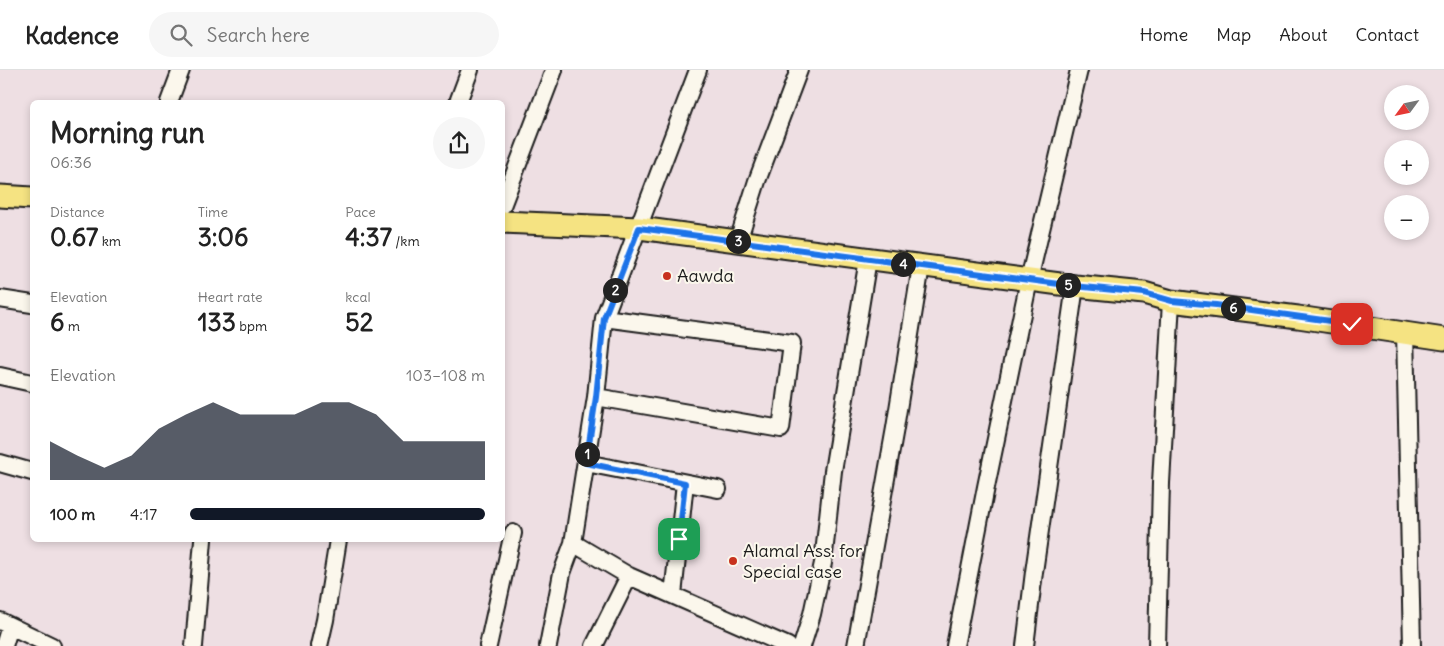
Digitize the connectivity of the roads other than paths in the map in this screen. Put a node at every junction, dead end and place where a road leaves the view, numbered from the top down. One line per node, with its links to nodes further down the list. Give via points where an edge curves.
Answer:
1 (181, 70): 7 (street)
2 (470, 70): 8 (street)
3 (554, 70): 11 (street)
4 (698, 70): 13 (street)
5 (799, 70): 14 (street)
6 (1079, 70): 17 (street)
7 (170, 100)
8 (459, 100)
9 (0, 196): 10 (main road)
10 (30, 198)
11 (505, 198)
12 (505, 222): 13 (main road)
13 (639, 228): 14 (main road); 22 (street)
14 (738, 241): 15 (main road)
15 (868, 259): 16 (main road); 48 (street, via 833,471 823,563)
16 (922, 266): 17 (main road); 49 (street)
17 (1029, 280): 18 (main road); 50 (street)
18 (1074, 286): 20 (main road, via 1144,293); 51 (street)
19 (0, 299): 21 (street)
20 (1172, 301): 23 (main road); 52 (street, via 1161,483)
21 (30, 304)
22 (604, 318): 27 (street); 27 (street, via 792,343 781,429)
23 (1405, 332): 24 (main road); 53 (street)
24 (1444, 339)
25 (0, 376): 26 (street)
26 (30, 383)
27 (596, 397): 29 (street)
28 (0, 463): 30 (street)
29 (586, 463): 31 (street); 36 (street)
30 (30, 471)
31 (685, 483): 32 (street); 38 (street)
32 (718, 489)
33 (513, 533): 45 (street)
34 (203, 542): 43 (street)
35 (338, 542): 44 (street)
36 (573, 543): 37 (street); 46 (street, via 562,573)
37 (629, 576): 38 (street); 47 (street)
38 (673, 595): 40 (street)
39 (5, 623): 41 (street); 42 (street)
40 (779, 644)
41 (4, 646)
42 (52, 646)
43 (194, 646)
44 (319, 646)
45 (488, 646)
46 (548, 646)
47 (594, 646)
48 (802, 646)
49 (856, 646)
50 (956, 646)
51 (1025, 646)
52 (1157, 646)
53 (1412, 646)

